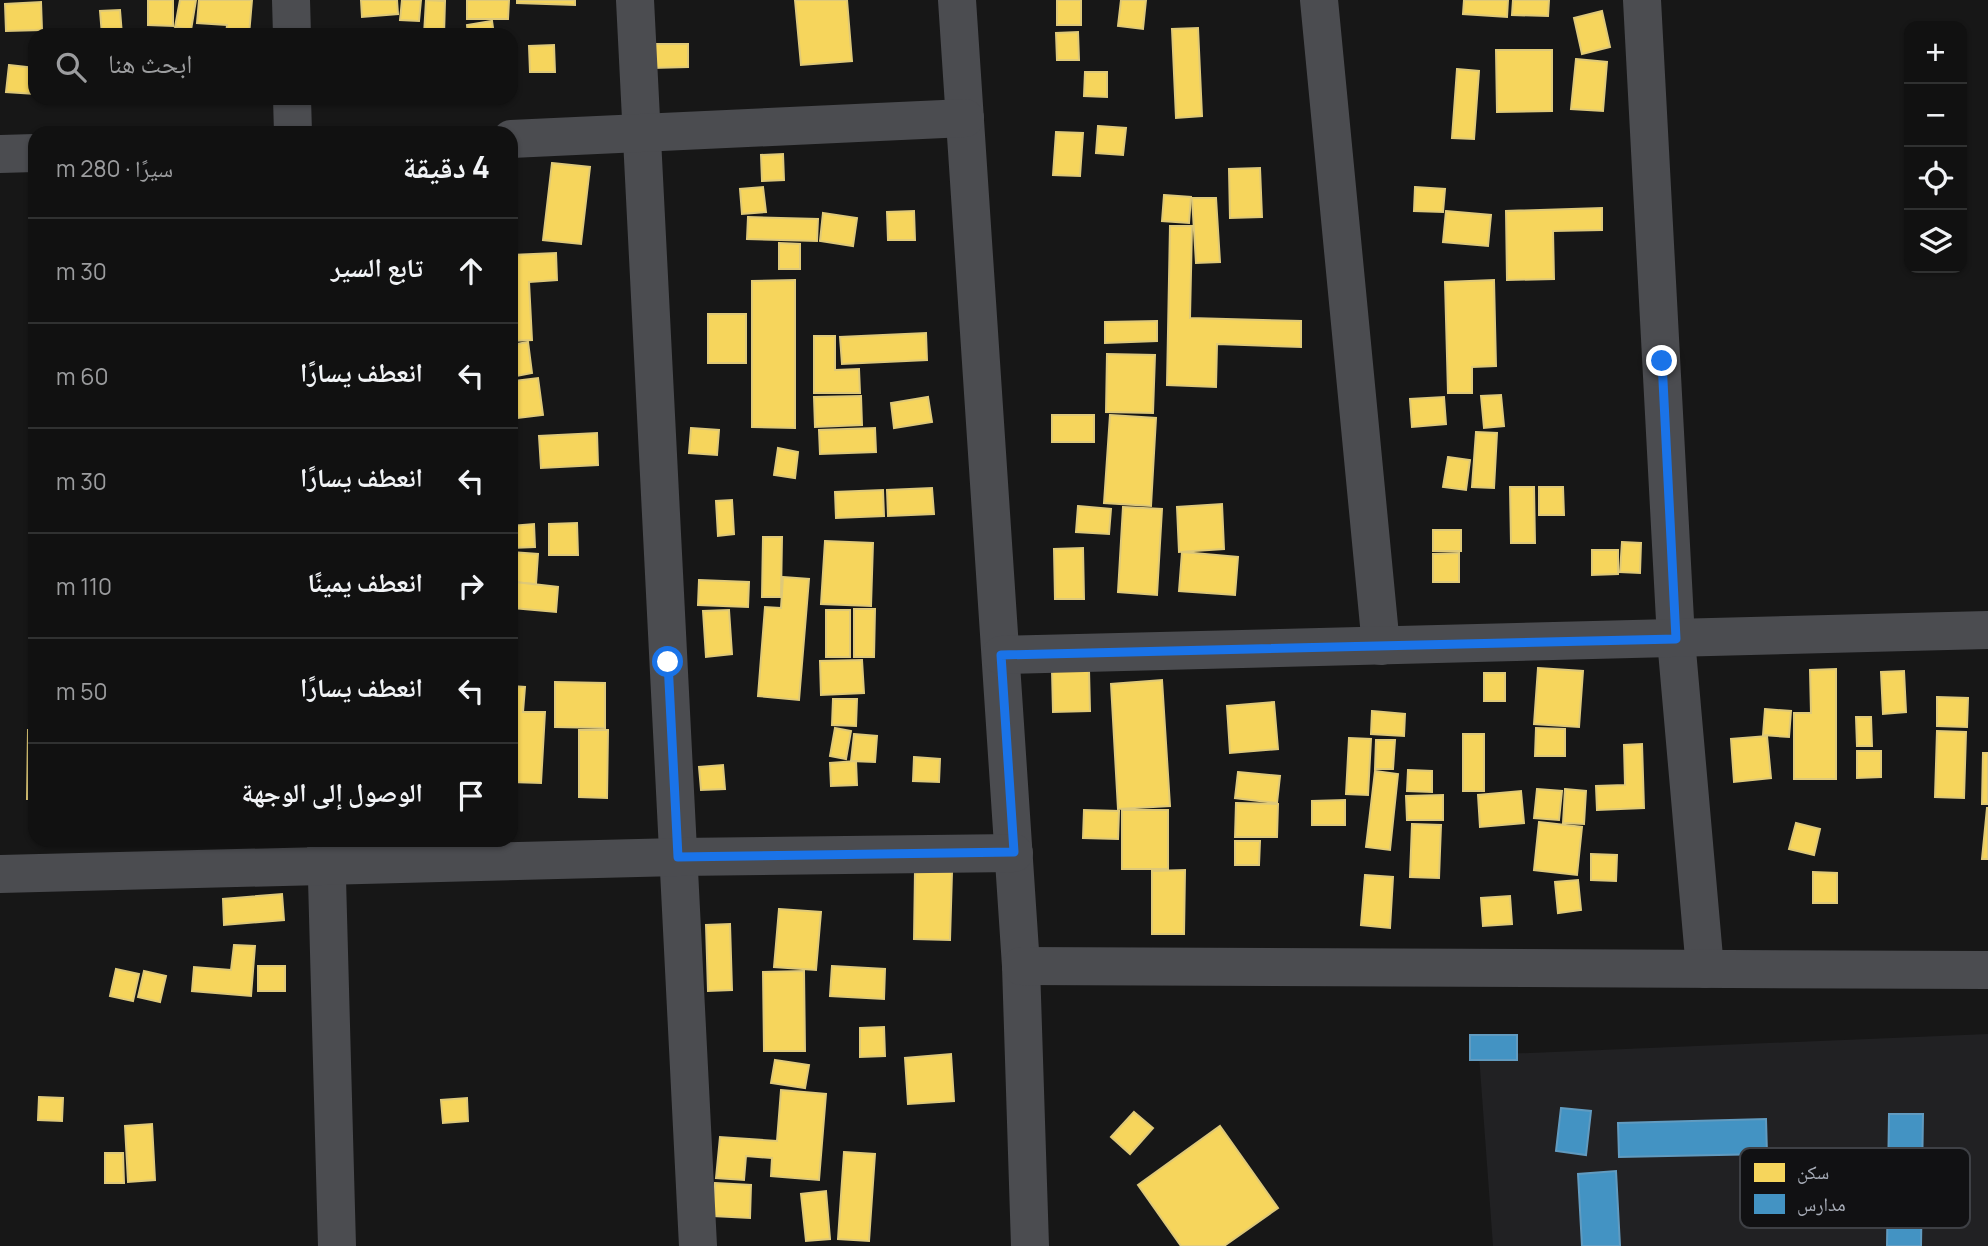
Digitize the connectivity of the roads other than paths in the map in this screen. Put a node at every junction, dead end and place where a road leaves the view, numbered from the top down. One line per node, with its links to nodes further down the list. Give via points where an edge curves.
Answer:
1 (291, 0): 6 (street)
2 (635, 0): 10 (street)
3 (957, 0): 8 (street)
4 (1319, 0): 16 (street)
5 (1642, 0): 15 (street)
6 (292, 28)
7 (292, 105): 9 (street)
8 (965, 118): 10 (street); 17 (street)
9 (293, 126)
10 (642, 135): 11 (street); 20 (street)
11 (518, 139)
12 (28, 153): 13 (street)
13 (0, 154)
14 (1988, 630): 15 (street)
15 (1676, 639): 16 (street); 23 (street)
16 (1381, 646): 17 (street)
17 (1001, 655): 18 (street)
18 (1014, 852): 20 (street); 22 (street)
19 (326, 853): 20 (street); 21 (street); 25 (street)
20 (678, 857): 26 (street)
21 (0, 874)
22 (1021, 966): 23 (street); 27 (street)
23 (1705, 969): 24 (street)
24 (1988, 970)
25 (337, 1246)
26 (698, 1246)
27 (1030, 1246)

